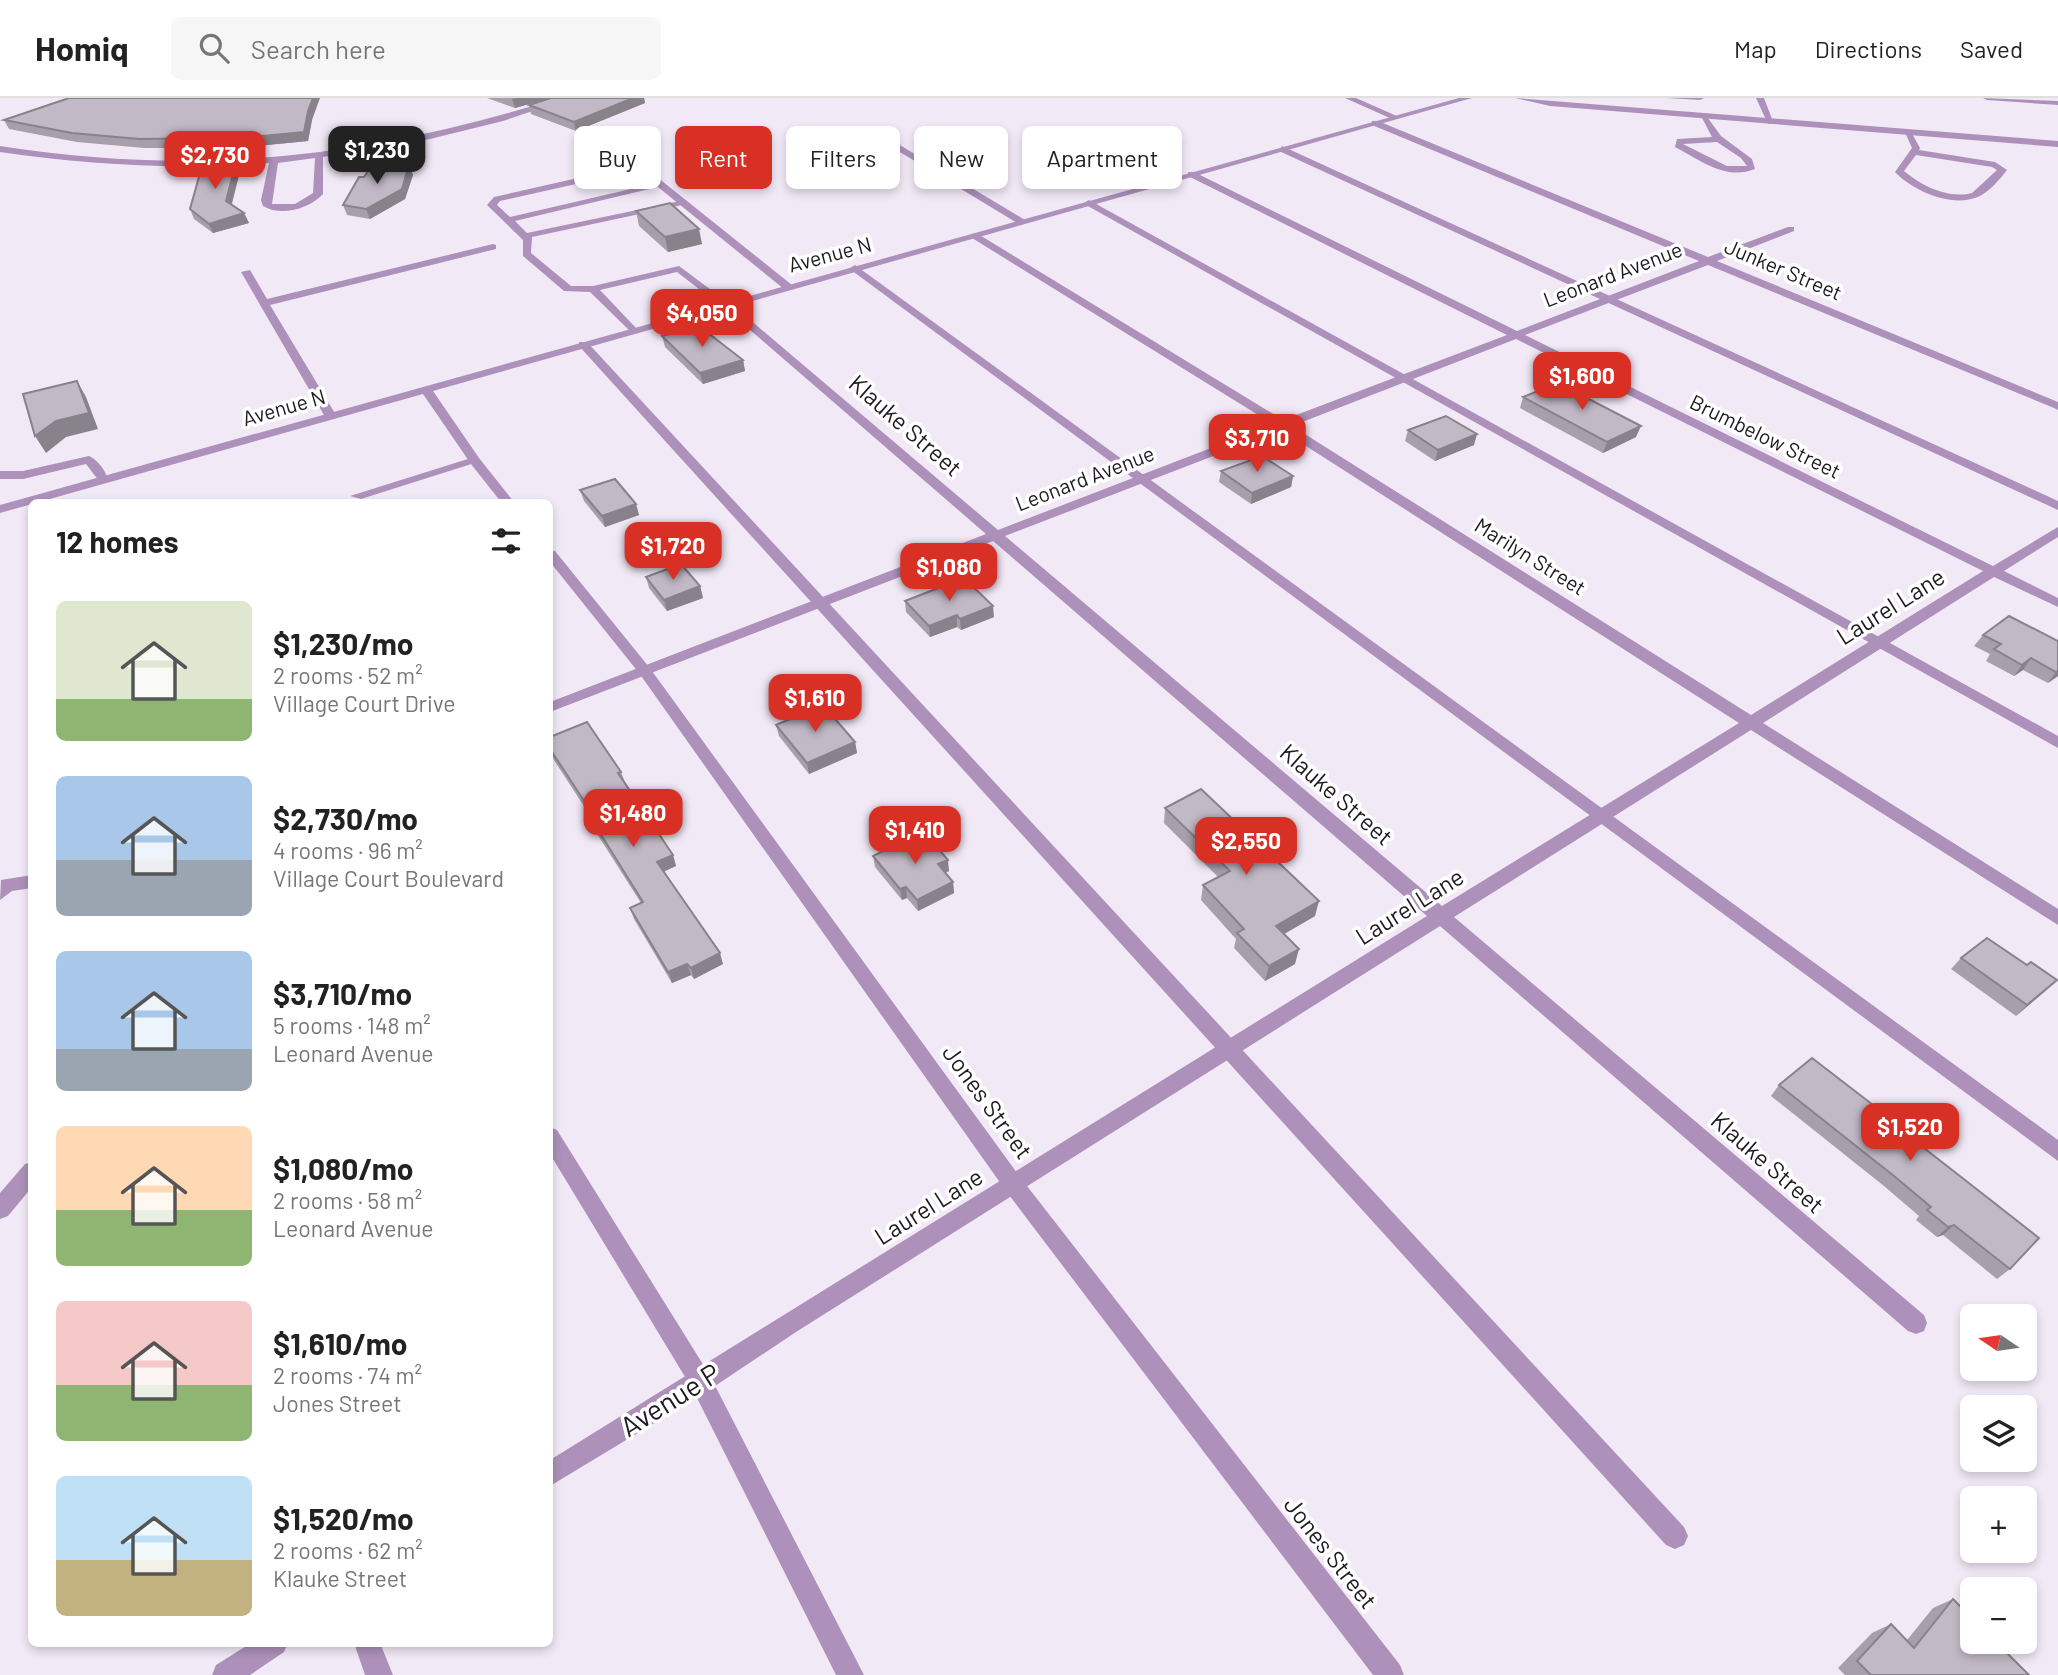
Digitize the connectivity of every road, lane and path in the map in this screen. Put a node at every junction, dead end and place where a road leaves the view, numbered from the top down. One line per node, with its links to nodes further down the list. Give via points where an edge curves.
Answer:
1 (567, 98): 21 (street, via 486,124)
2 (1349, 98): 11 (street)
3 (1468, 98): 11 (street, Avenue N)
4 (1519, 98): 10 (street)
5 (1670, 98): 6 (street)
6 (1700, 98)
7 (1987, 98): 9 (street)
8 (1762, 102): 12 (street)
9 (2058, 103)
10 (1705, 116): 12 (street); 15 (street, via 1713,134)
11 (1395, 117): 13 (street, Avenue N)
12 (1771, 122): 14 (street)
13 (1375, 123): 19 (street, Avenue N); 35 (street, Junker Street)
14 (1907, 132): 16 (street); 20 (street)
15 (1721, 139): 15 (street, via 1747,157 1752,167 1732,172 1678,145 1680,141)
16 (2058, 144)
17 (900, 148): 30 (street)
18 (0, 149): 22 (street, via 114,163)
19 (1282, 149): 23 (street, Avenue N); 40 (street)
20 (1914, 152): 20 (street, via 1899,172 1909,181 1962,198 1976,195 2003,170)
21 (319, 155): 22 (street); 22 (street, via 318,194 296,207 268,206)
22 (274, 159)
23 (1191, 174): 28 (street, Avenue N); 44 (street, Brumbelow Street)
24 (574, 182): 29 (street, via 493,201)
25 (661, 185): 27 (street)
26 (643, 189): 29 (street)
27 (682, 202): 32 (street); 38 (street)
28 (1089, 203): 30 (street, Avenue N); 46 (street)
29 (507, 220): 32 (street)
30 (1022, 222): 33 (street, Avenue N)
31 (1791, 229): 35 (street, Leonard Avenue)
32 (525, 236): 39 (street, via 526,254 568,289)
33 (975, 236): 36 (street, Avenue N); 50 (street, Marilyn Street)
34 (493, 247): 41 (street)
35 (1707, 259): 40 (street, Leonard Avenue); 48 (street, Junker Street)
36 (855, 268): 38 (street, Avenue N); 54 (street)
37 (246, 272): 41 (street)
38 (788, 287): 42 (street, Avenue N)
39 (593, 289): 42 (street, Klauke Street, via 679,269); 43 (street)
40 (1606, 298): 44 (street, Leonard Avenue); 59 (street)
41 (264, 303): 49 (street)
42 (725, 304): 43 (street, Avenue N); 62 (street, Klauke Street)
43 (632, 330): 45 (street, Avenue N)
44 (1514, 334): 46 (street, Leonard Avenue); 64 (street, Brumbelow Street)
45 (583, 344): 47 (street, Avenue N); 65 (street)
46 (1401, 377): 50 (street, Leonard Avenue); 67 (street)
47 (425, 388): 49 (street, Avenue N); 51 (street)
48 (2058, 406)
49 (330, 415): 53 (street, Avenue N)
50 (1281, 424): 54 (street, Leonard Avenue); 70 (street, Marilyn Street)
51 (475, 461): 55 (street); 57 (street)
52 (0, 475): 53 (street, via 23,475 89,460)
53 (103, 478): 56 (street, Avenue N)
54 (1140, 478): 62 (street, Leonard Avenue); 72 (street)
55 (356, 496)
56 (33, 499)
57 (506, 499)
58 (28, 501): 60 (street, Avenue N)
59 (2058, 506)
60 (0, 509)
61 (2058, 531): 64 (street, Laurel Lane)
62 (994, 535): 65 (street, Leonard Avenue); 75 (street, Klauke Street)
63 (553, 558): 68 (street, Jones Street)
64 (1993, 572): 66 (street, Brumbelow Street); 67 (street, Laurel Lane)
65 (820, 602): 68 (street, Leonard Avenue); 77 (street)
66 (2058, 603)
67 (1879, 643): 70 (street, Laurel Lane); 71 (street)
68 (644, 670): 69 (street, Leonard Avenue); 81 (street, Jones Street)
69 (553, 706)
70 (1751, 723): 72 (street, Laurel Lane); 76 (street, Marilyn Street)
71 (2058, 743)
72 (1601, 817): 75 (street, Laurel Lane); 79 (street)
73 (28, 882): 74 (street)
74 (2, 887)
75 (1441, 917): 77 (street, Laurel Lane); 83 (street, Klauke Street)
76 (2058, 918)
77 (1229, 1049): 81 (street, Laurel Lane); 87 (street)
78 (553, 1141): 85 (street)
79 (2058, 1152)
80 (28, 1176): 82 (street)
81 (1013, 1184): 84 (street, Laurel Lane); 93 (street, Jones Street)
82 (0, 1209)
83 (1916, 1323)
84 (788, 1324): 85 (street, Avenue P)
85 (701, 1382): 86 (street, Avenue P); 92 (street)
86 (553, 1472)
87 (1675, 1536)
88 (269, 1647): 90 (street)
89 (368, 1647): 91 (street)
90 (226, 1675)
91 (379, 1675)
92 (850, 1675)
93 (1391, 1675)

